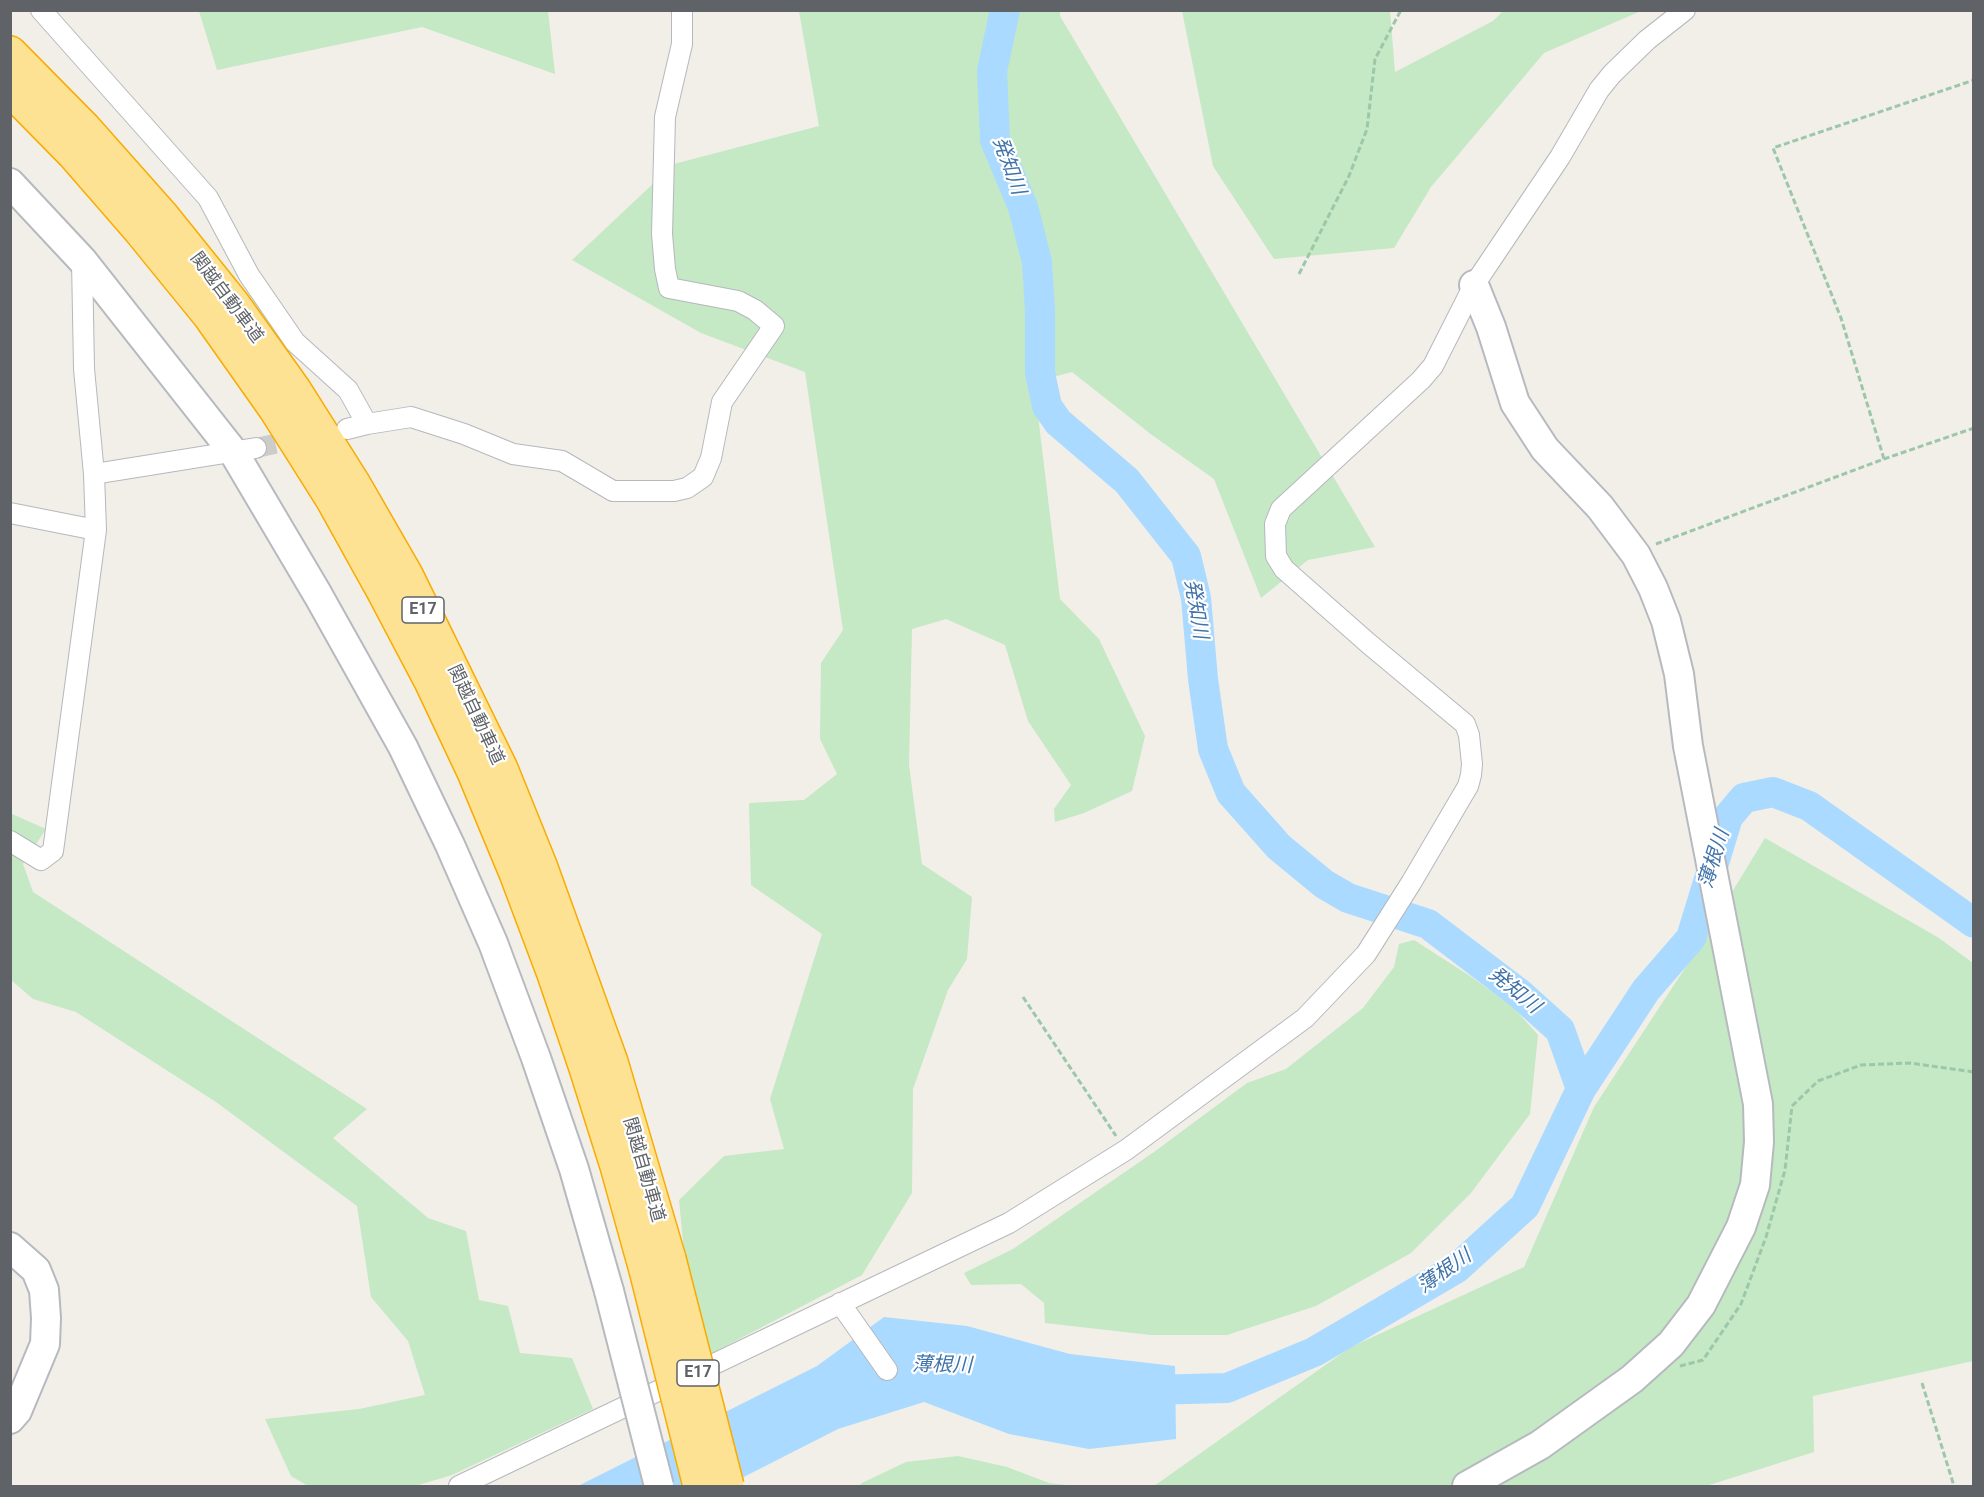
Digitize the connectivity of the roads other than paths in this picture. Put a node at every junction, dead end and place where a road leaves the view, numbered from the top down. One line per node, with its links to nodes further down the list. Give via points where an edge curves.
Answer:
1 (41, 10): 9 (street, via 208,198 249,275 295,342 348,390)
2 (682, 10): 9 (street, via 682,44 665,117 662,234 669,288 738,301 774,326 722,402 711,458 703,477 674,491 613,491 562,461 513,454 436,423 411,417)
3 (1684, 10): 8 (street, via 1647,40 1599,90 1560,157)
4 (10, 53): 17 (highway, 関越自動車道 / E17, via 84,128 233,304 295,391 406,575 501,769 541,868 611,1062)
5 (10, 89): 17 (highway, 関越自動車道 / E17, via 73,153 210,316 322,482 383,590 474,772 520,885 617,1166)
6 (10, 183): 7 (street)
7 (82, 260): 11 (street); 12 (street, via 84,369)
8 (1474, 285): 18 (street, via 1433,366 1281,509 1275,524 1276,556 1284,569 1465,724 1472,775 1411,883 1366,954 1305,1018 1126,1150 1009,1223); 25 (street, via 1515,403 1545,449 1600,507 1636,555 1666,621 1675,653 1688,746 1759,1122 1758,1163 1749,1205 1713,1283 1689,1323 1632,1379 1540,1445)
9 (367, 424): 10 (street)
10 (347, 429)
11 (245, 450): 12 (street); 22 (street, bridge, via 318,595 403,747 493,943 574,1169)
12 (94, 474): 14 (street)
13 (10, 513): 14 (street)
14 (96, 530): 15 (street, via 52,851 41,860)
15 (10, 841)
16 (10, 1247): 20 (street, via 36,1270 44,1290 46,1318 45,1344)
17 (658, 1264): 23 (highway, 関越自動車道 / E17, bridge); 24 (highway, 関越自動車道 / E17, bridge)
18 (840, 1303): 19 (street); 21 (street)
19 (887, 1370)
20 (10, 1419)
21 (459, 1486)
22 (659, 1486)
23 (700, 1486)
24 (727, 1486)
25 (1467, 1486)

